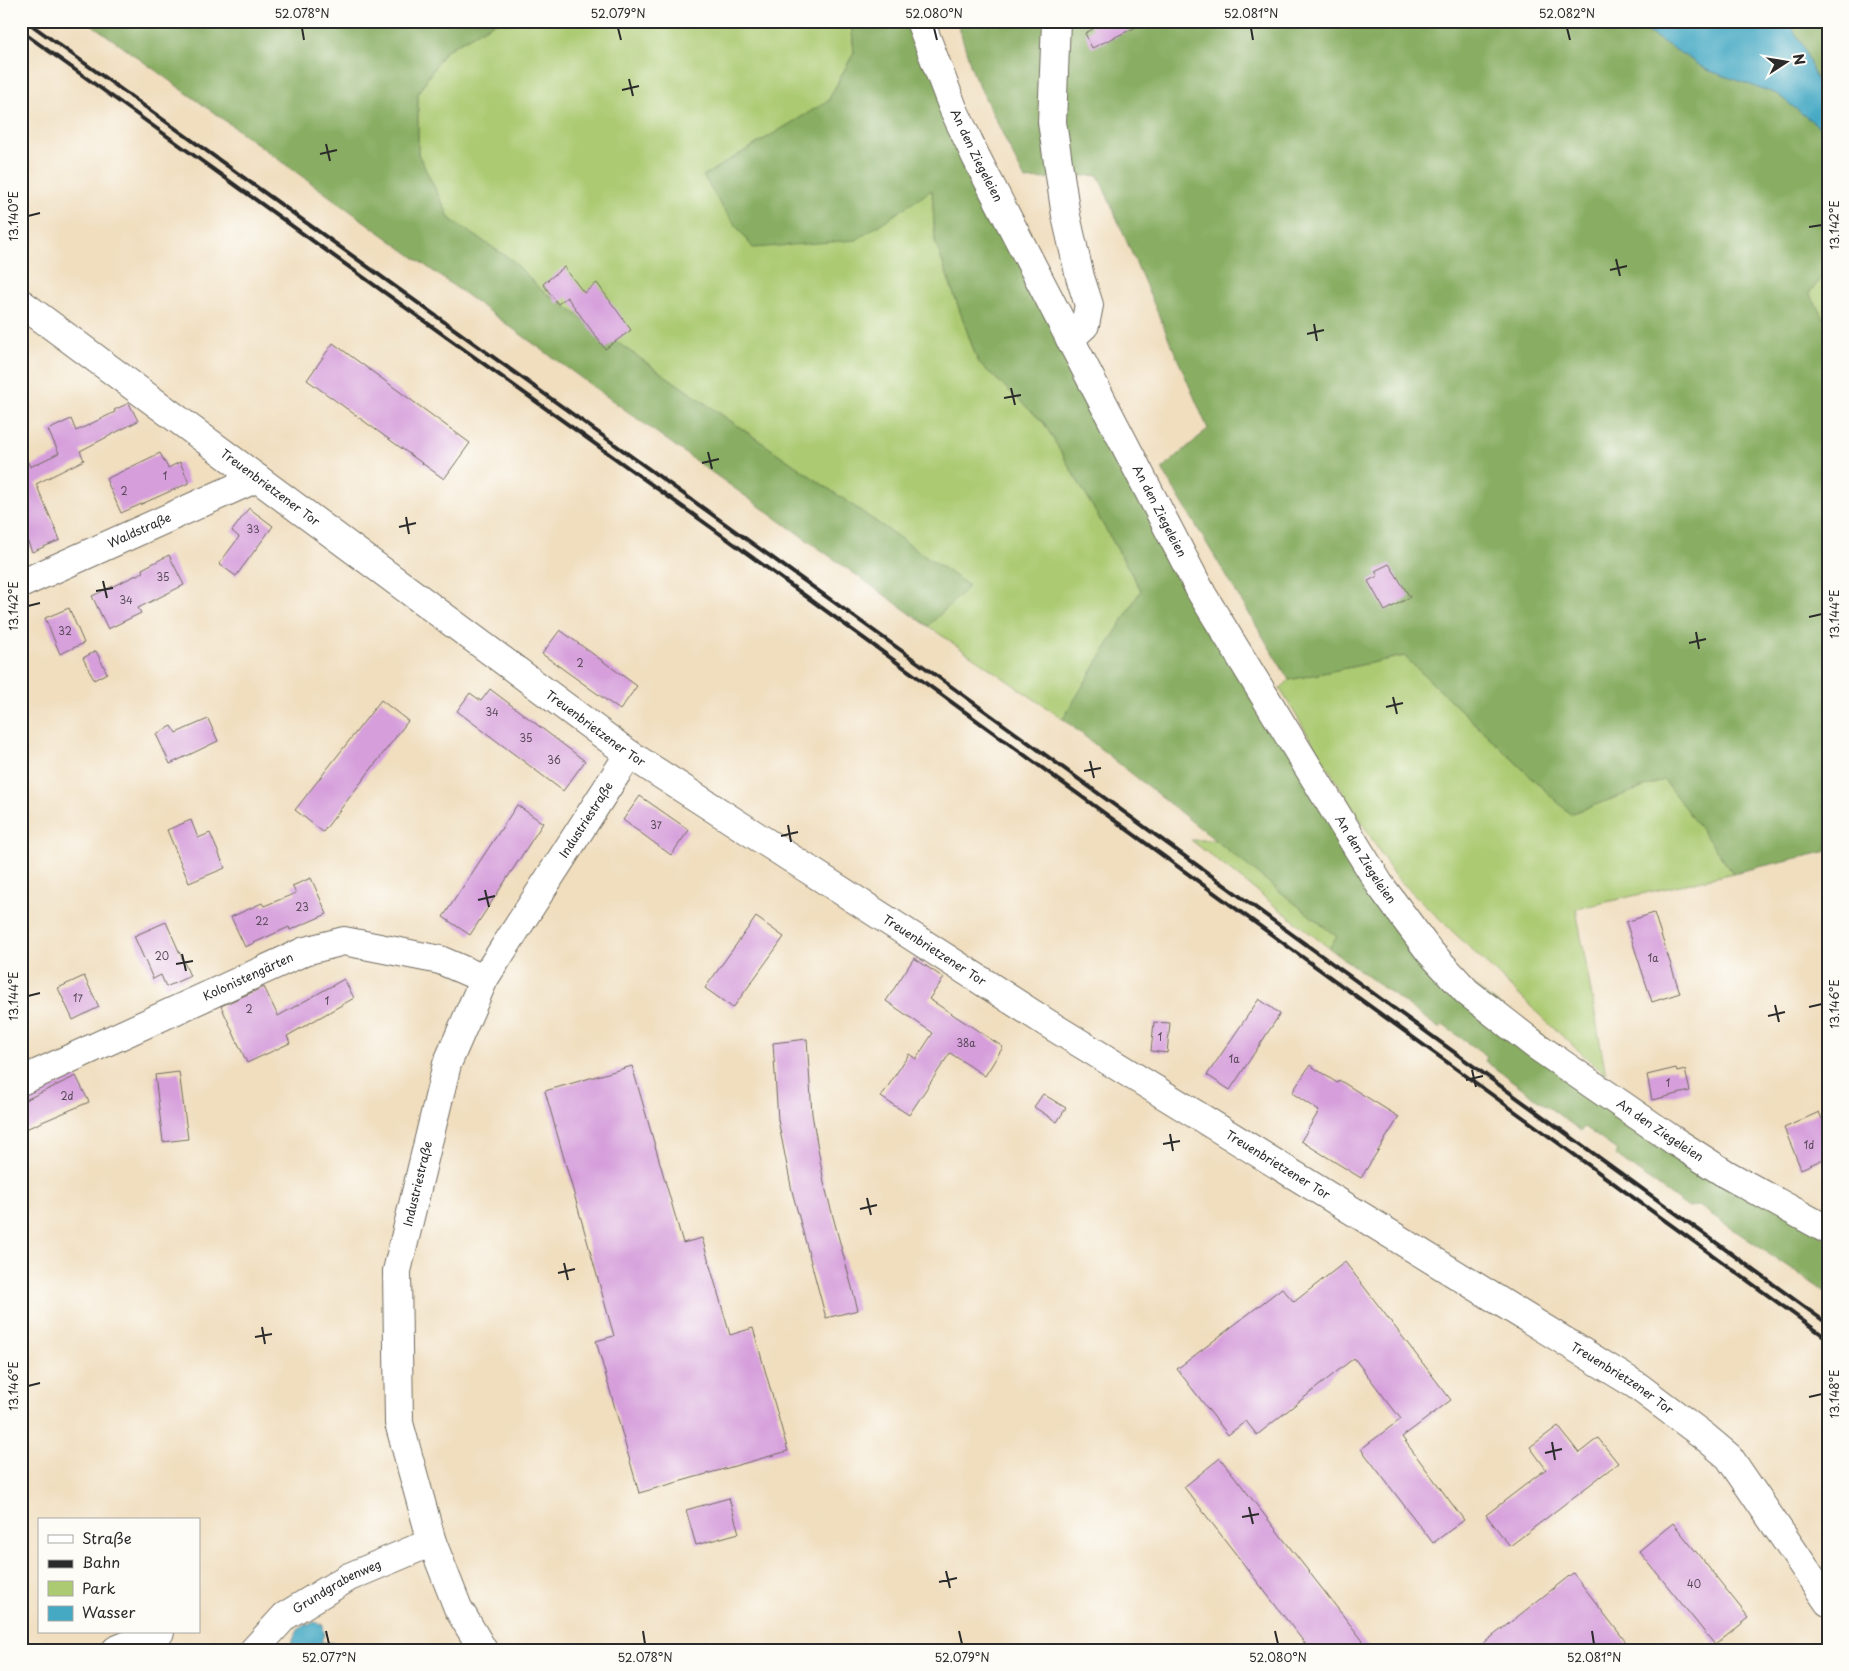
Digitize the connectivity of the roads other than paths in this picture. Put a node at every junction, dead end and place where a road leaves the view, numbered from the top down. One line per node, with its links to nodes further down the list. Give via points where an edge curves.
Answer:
1 (920, 21): 4 (street, An den Ziegeleien, via 976,157)
2 (1056, 21): 4 (street, via 1052,122 1066,216 1089,305 1085,325)
3 (21, 303): 5 (street, Treuenbrietzener Tor)
4 (1070, 339): 10 (street, An den Ziegeleien, via 1202,594 1380,885 1429,951 1467,992 1535,1046 1726,1174)
5 (257, 478): 6 (street, Waldstraße); 7 (street, Treuenbrietzener Tor)
6 (21, 584)
7 (629, 754): 8 (street, Industriestraße); 12 (street, Treuenbrietzener Tor, via 1047,1023 1636,1385 1729,1457)
8 (484, 980): 9 (street, Kolonistengärten, via 440,960 344,941 305,950); 11 (street, Industriestraße, via 447,1064 398,1271 400,1423)
9 (21, 1081)
10 (1828, 1230)
11 (432, 1542): 15 (street, Grundgrabenweg, via 341,1582 284,1616); 16 (street, Industriestraße, via 458,1608)
12 (1828, 1602)
13 (155, 1634): 14 (street)
14 (116, 1650)
15 (254, 1650)
16 (483, 1650)

